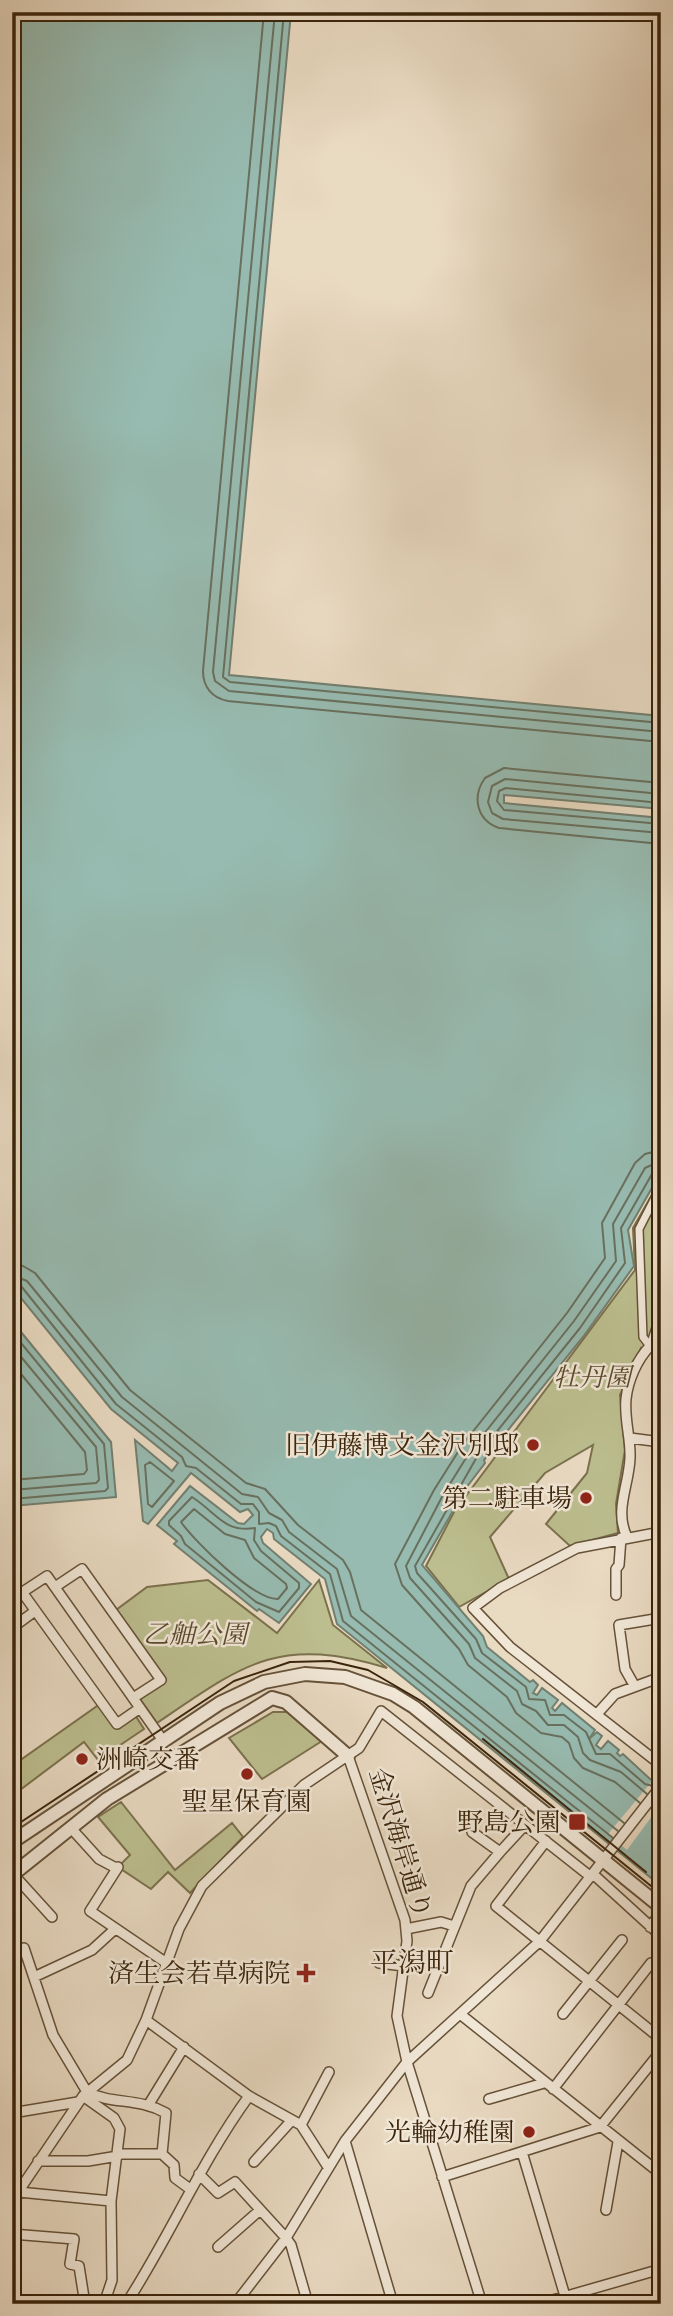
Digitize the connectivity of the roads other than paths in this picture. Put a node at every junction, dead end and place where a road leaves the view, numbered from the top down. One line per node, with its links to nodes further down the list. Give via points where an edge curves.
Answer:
1 (661, 1186): 3 (street, via 639,1229 643,1337)
2 (661, 1312): 3 (street)
3 (650, 1346): 4 (street, via 640,1357 629,1385 625,1408)
4 (630, 1438): 5 (street); 7 (street, via 621,1504)
5 (661, 1442)
6 (661, 1532): 7 (street)
7 (624, 1538): 10 (street, via 615,1569); 19 (street, via 577,1548 473,1605 510,1647)
8 (55, 1587): 9 (street, via 47,1576); 17 (street); 17 (street, via 82,1569 161,1680)
9 (22, 1592): 11 (street); 12 (street)
10 (616, 1595)
11 (12, 1599)
12 (35, 1611): 14 (street); 18 (street, via 117,1724)
13 (661, 1618): 16 (street, via 619,1625 625,1669)
14 (12, 1628)
15 (661, 1677): 16 (street)
16 (634, 1685): 19 (street, via 611,1697)
17 (133, 1698): 18 (street)
18 (140, 1709): 20 (street)
19 (597, 1714): 22 (street)
20 (164, 1742): 28 (street); 30 (street, via 220,1703 264,1682 305,1674 368,1683 414,1707)
21 (348, 1756): 24 (street, via 359,1748 381,1711); 25 (street, 金沢海岸通り, via 286,1702 272,1698 156,1766); 38 (street, 金沢海岸通り); 43 (street, via 304,1785 202,1886)
22 (661, 1765)
23 (661, 1786): 30 (street)
24 (525, 1825): 27 (street); 29 (street)
25 (70, 1827): 31 (street, 金沢海岸通り); 37 (street, via 99,1859 117,1868 90,1911)
26 (472, 1832): 29 (street)
27 (546, 1841): 32 (street); 41 (street, via 496,1906)
28 (12, 1842)
29 (500, 1852): 35 (street, via 476,1878)
30 (604, 1861): 32 (street); 33 (street)
31 (13, 1875): 34 (street)
32 (592, 1875): 36 (street); 41 (street)
33 (661, 1910): 36 (street)
34 (52, 1917)
35 (454, 1926): 38 (street, via 441,1922); 49 (street)
36 (650, 1927): 39 (street)
37 (115, 1929): 43 (street); 47 (street, via 92,1950)
38 (406, 1929): 46 (street, 金沢海岸通り)
39 (661, 1936)
40 (622, 1940): 48 (street)
41 (540, 1941): 48 (street); 51 (street)
42 (12, 1952): 47 (street, via 24,1948)
43 (165, 1962): 53 (street)
44 (379, 1963): 46 (street)
45 (651, 1963): 50 (street)
46 (404, 1966): 57 (street, 金沢海岸通り, via 397,2016)
47 (34, 1976): 61 (street)
48 (589, 1981): 50 (street); 52 (street)
49 (428, 1993)
50 (618, 2005): 54 (street); 60 (street)
51 (460, 2014): 57 (street); 59 (street)
52 (563, 2014)
53 (146, 2020): 55 (street); 61 (street, via 127,2060)
54 (661, 2039)
55 (184, 2047): 62 (street); 64 (street)
56 (661, 2051): 67 (street)
57 (407, 2062): 68 (street); 78 (street, 金沢海岸通り)
58 (329, 2072): 66 (street)
59 (544, 2083): 60 (street); 63 (street)
60 (553, 2089): 67 (street)
61 (82, 2096): 64 (street); 65 (street); 72 (street, via 114,2118 120,2129); 73 (street)
62 (248, 2096): 66 (street); 76 (street)
63 (489, 2099)
64 (149, 2104): 71 (street, via 166,2113)
65 (12, 2113)
66 (296, 2122): 74 (street); 75 (street)
67 (600, 2127): 69 (street); 70 (street)
68 (345, 2141): 75 (street); 95 (street)
69 (618, 2142): 77 (street); 84 (street)
70 (522, 2152): 78 (street); 89 (street)
71 (162, 2154): 72 (street); 79 (street, via 173,2165 175,2178)
72 (118, 2155): 73 (street, via 88,2161); 81 (street)
73 (38, 2161): 80 (street)
74 (254, 2162)
75 (328, 2167): 86 (street)
76 (199, 2174): 79 (street); 83 (street, via 218,2193 235,2182)
77 (661, 2174)
78 (442, 2177): 96 (street, 金沢海岸通り)
79 (190, 2189): 92 (street)
80 (19, 2192): 81 (street); 82 (street)
81 (111, 2201): 91 (street, via 112,2280)
82 (12, 2202)
83 (260, 2210): 86 (street); 87 (street)
84 (606, 2210)
85 (12, 2234): 90 (street, via 74,2238 70,2264 79,2266)
86 (286, 2238): 93 (street); 94 (street)
87 (218, 2247)
88 (661, 2269): 89 (street)
89 (565, 2296): 97 (street)
90 (85, 2304)
91 (104, 2304)
92 (126, 2304)
93 (235, 2304)
94 (308, 2304)
95 (393, 2304)
96 (482, 2304)
97 (539, 2304)

